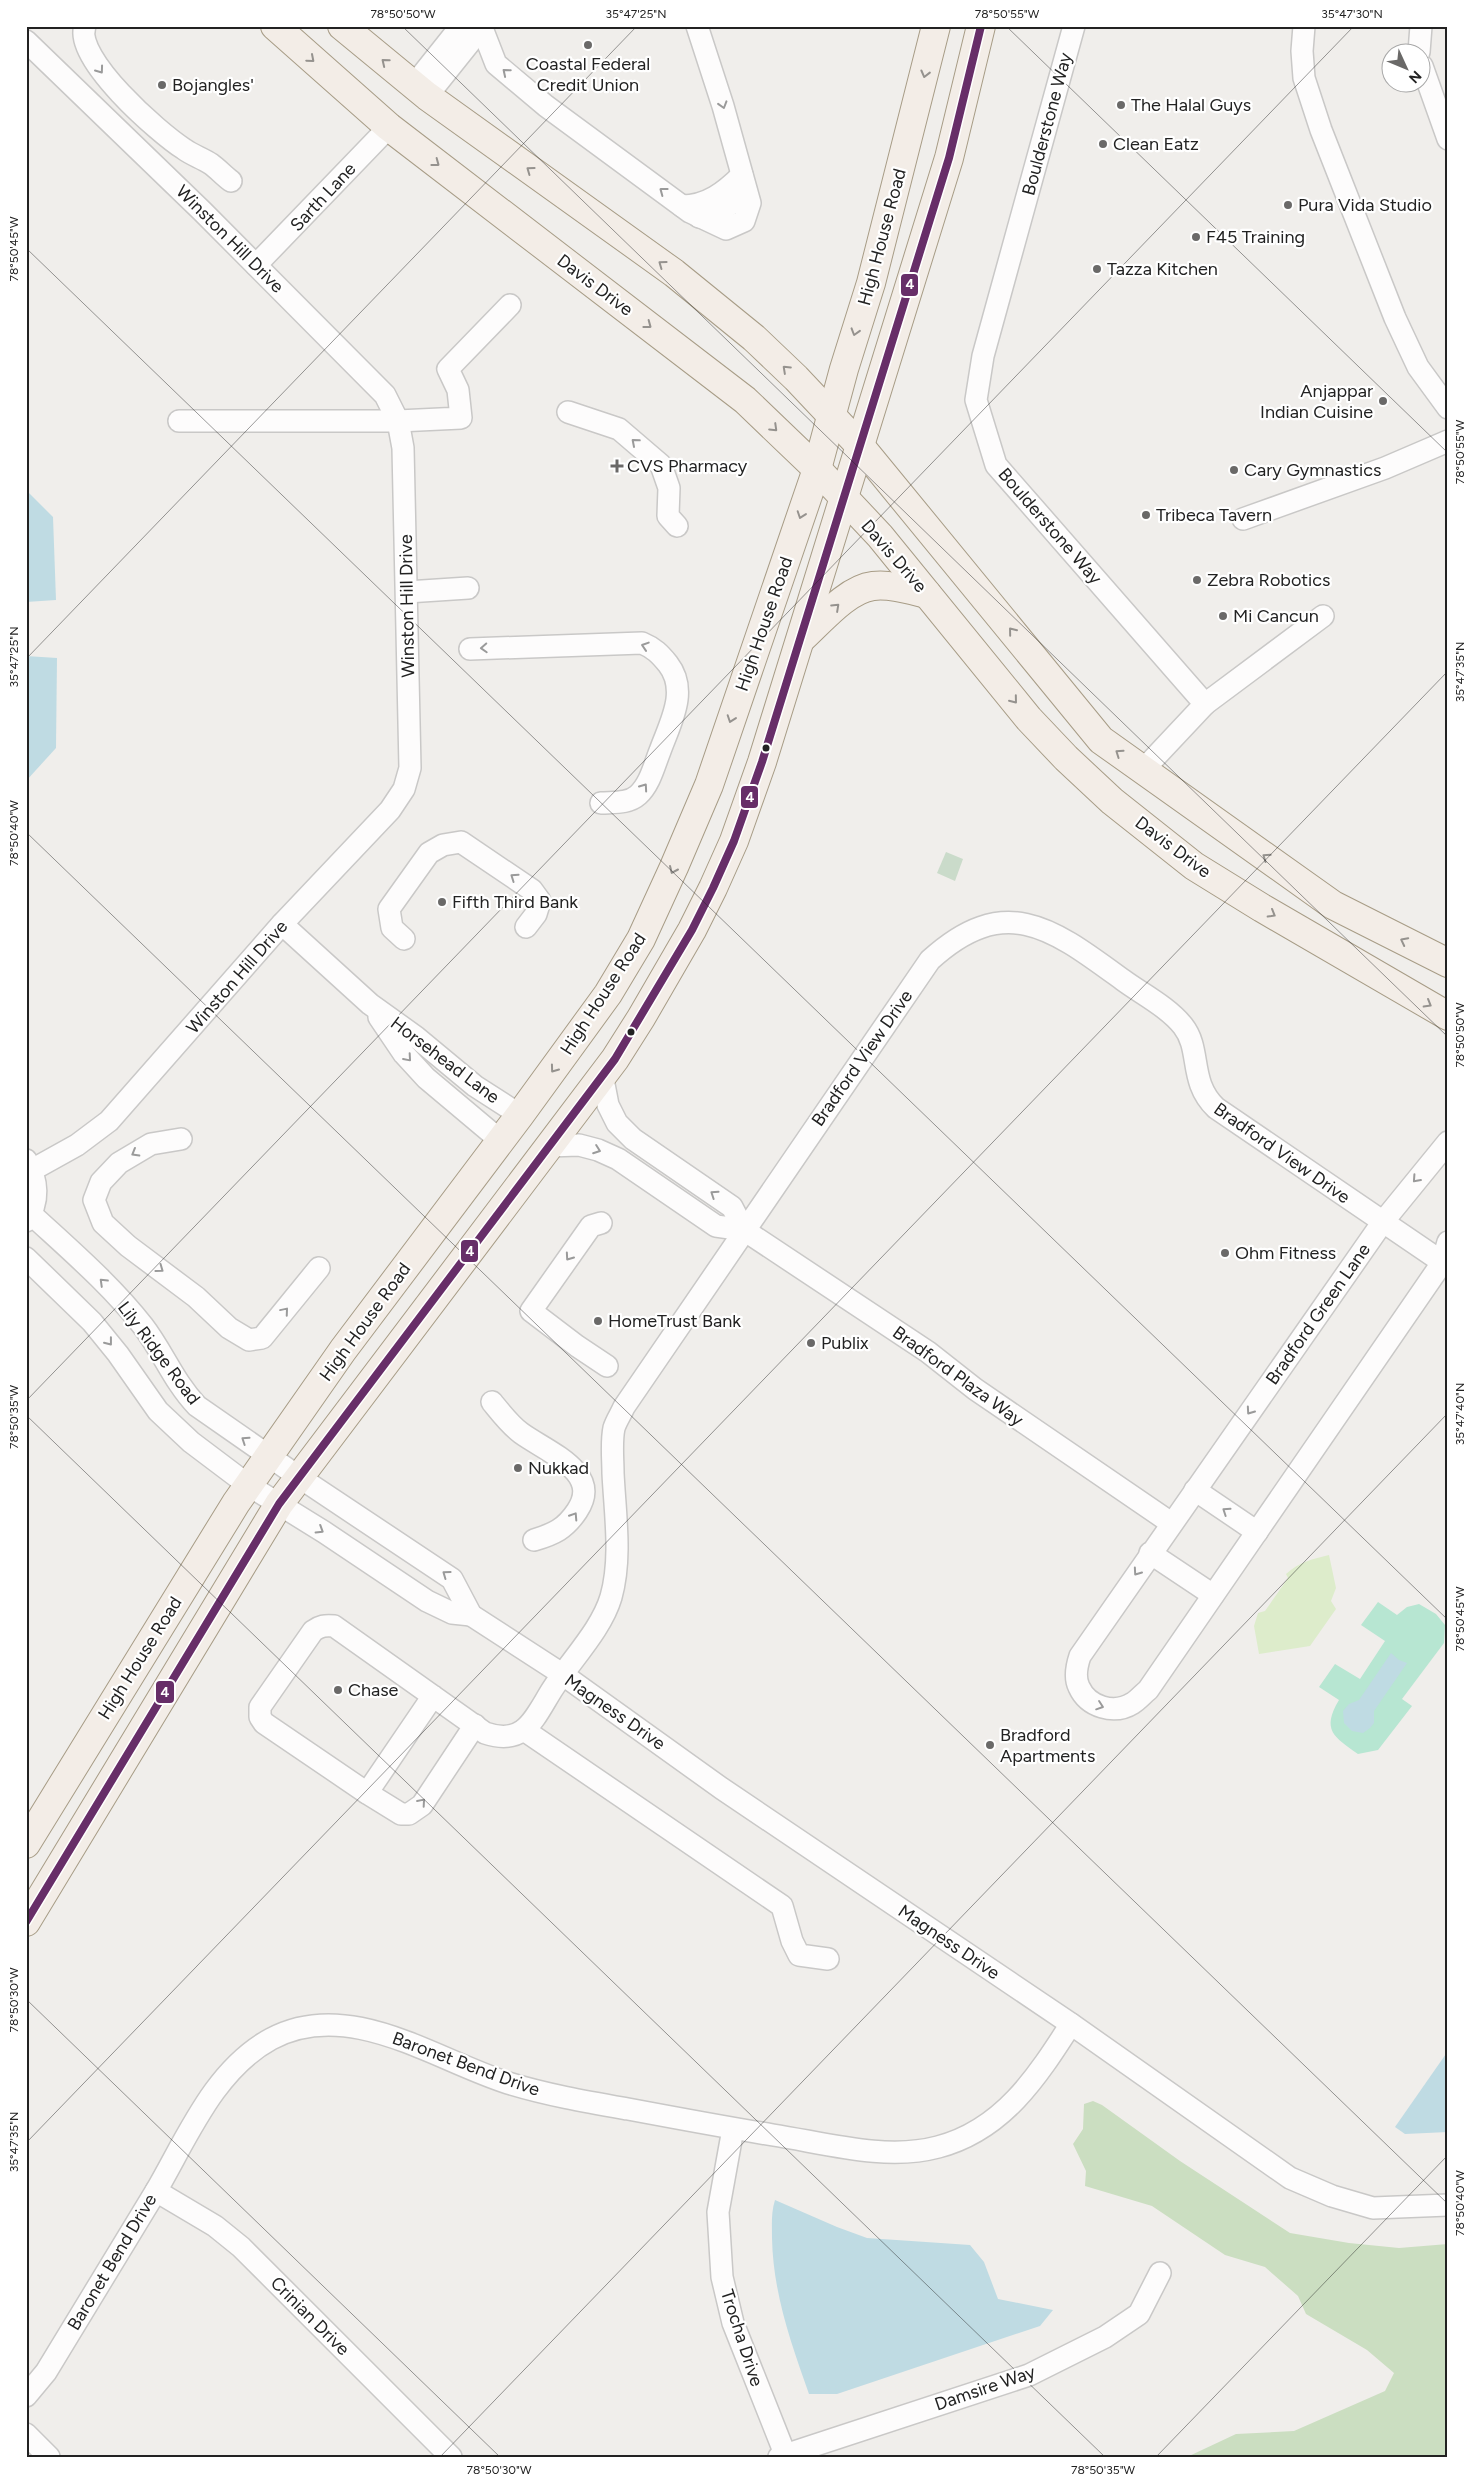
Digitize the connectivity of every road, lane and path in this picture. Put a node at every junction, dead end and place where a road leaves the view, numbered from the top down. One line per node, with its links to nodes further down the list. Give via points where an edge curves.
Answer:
1 (85, 26): 17 (street, one-way to 17, via 84,40 102,73 161,132 184,150 212,164)
2 (275, 26): 15 (main road, Davis Drive, one-way to 15)
3 (342, 26): 13 (main road, one-way to 3)
4 (697, 26): 18 (street, one-way to 18)
5 (936, 26): 24 (main road, High House Road, one-way to 24, via 871,284)
6 (981, 26): 28 (main road, via 949,158)
7 (1074, 26): 39 (street, Boulderstone Way, via 984,356 976,400 996,465)
8 (1304, 26): 22 (street, via 1304,78 1321,130 1395,318 1418,367)
9 (1421, 26): 12 (street)
10 (475, 27): 13 (street); 19 (street, one-way to 10, via 546,106 496,64)
11 (26, 41): 20 (street, Winston Hill Drive)
12 (1420, 42)
13 (421, 91): 24 (main road, one-way to 13, via 754,338 674,272)
14 (1431, 92): 16 (street)
15 (389, 127): 20 (street, Sarth Lane); 29 (main road, Davis Drive, one-way to 29, via 746,400)
16 (1448, 139)
17 (231, 182)
18 (744, 183): 19 (street); 19 (street, via 750,203 744,221 726,229)
19 (691, 211)
20 (256, 265): 26 (street, Winston Hill Drive, via 385,395)
21 (510, 305): 26 (street, via 448,369 458,390 461,418)
22 (1448, 408)
23 (568, 412): 32 (street, one-way to 23, via 668,516 669,488 661,465 619,429)
24 (832, 417): 28 (main road); 29 (main road, High House Road)
25 (179, 421): 26 (street)
26 (398, 421): 34 (street, Winston Hill Drive, via 404,448)
27 (1448, 441): 31 (street, via 1385,468)
28 (861, 447): 30 (main road); 40 (main road, one-way to 28, via 1101,740)
29 (817, 469): 30 (main road, Davis Drive); 49 (main road, High House Road, one-way to 49, via 708,785 641,939 608,994)
30 (844, 500): 35 (main road, Davis Drive, via 880,536); 37 (main road)
31 (1243, 519)
32 (677, 526)
33 (468, 588): 34 (street)
34 (407, 592): 42 (street, Winston Hill Drive, via 410,768 404,789 390,810)
35 (928, 594): 37 (main road, one-way to 35, via 846,598 872,586 898,587); 47 (main road, Davis Drive, one-way to 47, via 1029,719 1112,801 1194,866)
36 (1323, 616): 39 (street)
37 (800, 640): 48 (main road, via 762,762 714,888 641,1018)
38 (470, 649): 41 (street, one-way to 38, via 628,801 647,785 679,693 672,669 659,652 642,643)
39 (1205, 704): 40 (street)
40 (1143, 770): 45 (main road, one-way to 40, via 1333,905)
41 (601, 804)
42 (282, 924): 46 (street, Horsehead Lane); 54 (street, Winston Hill Drive, via 109,1121 77,1146)
43 (526, 927): 44 (street, one-way to 44, via 536,914 540,901 532,890 461,842 446,845 429,870)
44 (398, 933)
45 (1448, 963)
46 (370, 1004): 49 (street, Horsehead Lane, via 476,1086); 51 (street, Horsehead Lane, one-way to 51, via 404,1054 426,1078)
47 (1448, 1016)
48 (602, 1074): 53 (main road); 58 (street, Bradford Plaza Way, one-way to 48, via 732,1207 633,1139 617,1123 608,1105)
49 (520, 1115): 51 (main road, High House Road)
50 (181, 1139): 62 (street, one-way to 62, via 151,1144 119,1163 101,1182 94,1200 103,1223 196,1297 229,1328 249,1340 262,1338)
51 (501, 1141): 65 (main road, High House Road, via 343,1350)
52 (1448, 1142): 56 (street, Bradford Green Lane, one-way to 56)
53 (549, 1146): 58 (street, Bradford Plaza Way, one-way to 58, via 579,1145 598,1150 618,1159 716,1226); 66 (main road)
54 (29, 1165): 55 (street, via 36,1186 36,1202)
55 (29, 1218): 65 (street, Lily Ridge Road, one-way to 55, via 197,1406 132,1312)
56 (1382, 1222): 58 (street, Bradford View Drive, via 1205,1098 1190,1039 1183,1026 1165,1010 1066,941 1025,924 1002,921 965,933 930,960); 61 (street, Bradford View Drive); 68 (street, Bradford Green Lane, one-way to 68)
57 (601, 1223): 63 (street, one-way to 63, via 591,1226 531,1311)
58 (744, 1230): 70 (street, Bradford Plaza Way, via 928,1352 975,1389); 76 (street, Bradford View Drive, via 624,1407 614,1427 617,1564 602,1618)
59 (1448, 1242): 61 (street, Bradford Green Lane)
60 (26, 1258): 67 (street, Lily Ridge Road, one-way to 67, via 105,1337 173,1427)
61 (1445, 1264): 71 (street, Bradford Green Lane)
62 (319, 1268)
63 (607, 1366)
64 (492, 1402): 72 (street, one-way to 64, via 568,1526 583,1502 584,1487 572,1467 520,1432)
65 (269, 1456): 66 (street, Lily Ridge Road); 67 (main road, High House Road)
66 (299, 1477): 69 (main road); 75 (street, Magness Drive, one-way to 66, via 452,1578)
67 (248, 1485): 69 (street, Lily Ridge Road); 81 (main road, High House Road)
68 (1194, 1490): 70 (street, Bradford Green Lane); 71 (street, one-way to 68)
69 (279, 1504): 75 (street, Magness Drive, one-way to 75, via 427,1601 452,1613); 82 (main road)
70 (1171, 1524): 73 (street, Bradford Green Lane)
71 (1257, 1532): 74 (street, Bradford Green Lane)
72 (534, 1540)
73 (1150, 1553): 74 (street); 74 (street, Bradford Green Lane, one-way to 74, via 1080,1656 1076,1673 1078,1687 1093,1704 1118,1708 1132,1704 1148,1690)
74 (1212, 1595)
75 (472, 1615): 76 (street, Magness Drive)
76 (562, 1674): 79 (street, Bradford View Drive); 84 (street, Magness Drive, via 729,1793)
77 (433, 1696): 78 (street); 80 (street); 80 (street, via 334,1626 328,1625 313,1630 260,1707 264,1723)
78 (474, 1725): 79 (street, via 499,1738 520,1734); 80 (street, one-way to 78, via 401,1814 409,1814 422,1805)
79 (524, 1730): 83 (street, via 782,1906 799,1955)
80 (367, 1793)
81 (26, 1844)
82 (26, 1922)
83 (828, 1959)
84 (1071, 2024): 85 (street, Baronet Bend Drive, via 1026,2091 996,2119 938,2147 902,2152 869,2150); 87 (street, Magness Drive, via 1290,2178 1332,2196 1373,2208)
85 (732, 2129): 86 (street, Baronet Bend Drive, via 561,2097 507,2083 379,2033 346,2026 319,2026 272,2038 230,2071 200,2114); 91 (street, Trocha Drive, via 718,2212 722,2277 733,2323)
86 (156, 2190): 89 (street, Baronet Bend Drive, via 46,2372); 93 (street, Crinian Drive, via 215,2226 241,2247)
87 (1448, 2205)
88 (1160, 2274): 91 (street, Damsire Way, via 1139,2314 1105,2337 1029,2375)
89 (26, 2396)
90 (26, 2434): 92 (street)
91 (782, 2455)
92 (49, 2457)
93 (451, 2457)

